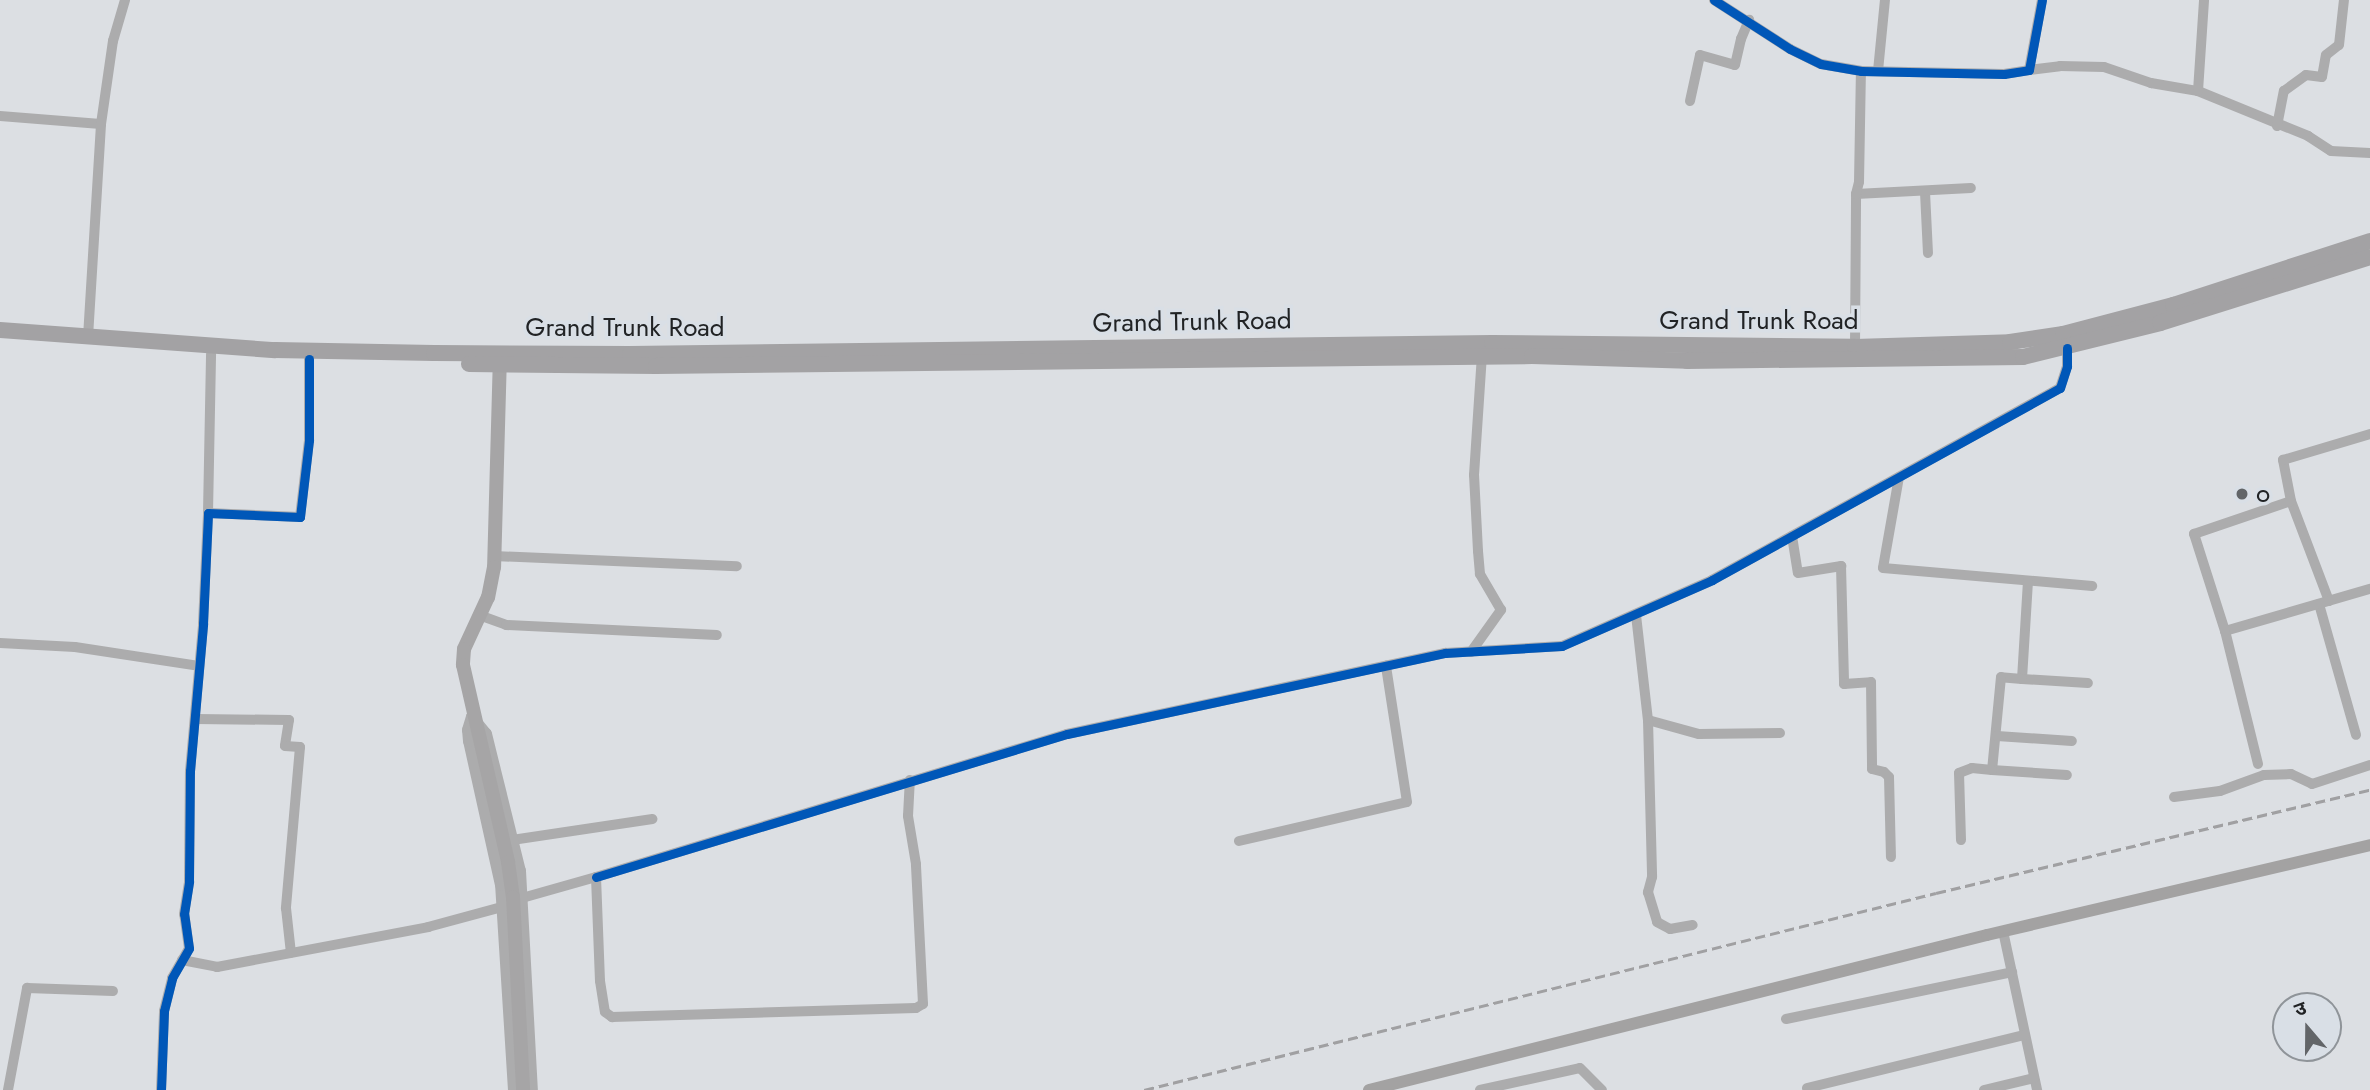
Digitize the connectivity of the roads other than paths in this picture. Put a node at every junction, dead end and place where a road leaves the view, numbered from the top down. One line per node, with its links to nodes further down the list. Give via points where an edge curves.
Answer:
1 (125, 0): 14 (street, via 113,41)
2 (1885, 0): 10 (street)
3 (2042, 0): 8 (street)
4 (2204, 0): 11 (street)
5 (2344, 0): 15 (street, via 2339,45 2326,55 2322,77 2306,75 2284,91)
6 (1716, 1): 7 (street)
7 (1749, 20): 9 (street, via 1821,64); 12 (street, via 1735,65 1700,55)
8 (2029, 70): 10 (street, via 2004,74); 11 (street, via 2104,67 2151,83)
9 (1861, 71): 10 (street); 19 (street)
10 (1878, 71)
11 (2198, 91): 15 (street)
12 (1690, 102)
13 (0, 116): 14 (street)
14 (101, 124): 24 (street)
15 (2277, 126): 16 (street, via 2308,136 2331,151)
16 (2370, 152)
17 (1971, 188): 18 (street)
18 (1925, 192): 19 (street); 21 (street)
19 (1856, 194): 26 (street)
20 (2370, 241): 26 (highway, Grand Trunk Road, via 2174,305 2036,340)
21 (1928, 254)
22 (2370, 257): 27 (highway, Grand Trunk Road)
23 (0, 330): 24 (highway, Grand Trunk Road)
24 (88, 337): 31 (highway, Grand Trunk Road)
25 (0, 338): 28 (highway, Grand Trunk Road)
26 (1855, 347): 31 (highway, Grand Trunk Road, via 1492,343)
27 (2067, 348): 29 (highway, Grand Trunk Road, via 2023,356 1861,360); 33 (street, via 2060,388)
28 (211, 354): 30 (highway, Grand Trunk Road); 35 (street)
29 (1482, 356): 31 (highway, Grand Trunk Road, via 656,366); 48 (street, via 1475,475 1478,551 1480,574 1501,610)
30 (309, 359): 31 (highway, Grand Trunk Road); 35 (street, via 309,440 300,517)
31 (500, 359): 37 (main road)
32 (2370, 434): 34 (street, via 2283,460)
33 (1899, 477): 36 (street); 39 (street, via 1883,568)
34 (2291, 501): 42 (street); 45 (street, via 2193,534)
35 (208, 513): 49 (street)
36 (1792, 536): 44 (street); 71 (street, via 1798,573 1841,566 1844,684 1871,682 1872,769 1889,777)
37 (494, 556): 38 (street); 43 (main road, via 488,597)
38 (737, 566)
39 (2028, 581): 40 (street); 51 (street)
40 (2092, 586)
41 (2370, 589): 42 (street)
42 (2324, 602): 45 (street); 57 (street)
43 (479, 615): 46 (street, via 506,625); 53 (main road, via 464,649)
44 (1636, 615): 48 (street, via 1562,646); 55 (street)
45 (2225, 631): 60 (street)
46 (718, 635)
47 (0, 643): 49 (street, via 75,647)
48 (1471, 652): 50 (street)
49 (199, 666): 54 (street)
50 (1386, 666): 64 (street, via 1067,734); 69 (street, via 1407,802)
51 (2022, 679): 52 (street); 58 (street, via 2001,677)
52 (2088, 683)
53 (472, 717): 67 (street, via 486,734); 74 (street, via 469,741 493,839); 88 (main road, via 508,862)
54 (196, 719): 77 (street, via 289,720 285,746 300,747 286,908); 78 (street, via 184,914 189,948)
55 (1648, 720): 56 (street, via 1699,734); 75 (street, via 1652,877 1648,892 1657,922 1670,929)
56 (1780, 733)
57 (2356, 735)
58 (1997, 736): 59 (street); 62 (street)
59 (2072, 741)
60 (2258, 764)
61 (2370, 765): 65 (street, via 2312,784 2291,775 2264,775 2220,791)
62 (1992, 770): 63 (street); 68 (street, via 1972,768 1959,773)
63 (2067, 775)
64 (910, 780): 72 (street); 72 (street, via 908,817 915,845 923,1004 916,1008 612,1017 604,1012 600,981)
65 (2174, 797)
66 (652, 819): 67 (street)
67 (512, 840): 73 (street)
68 (1961, 840)
69 (1239, 841)
70 (2370, 845): 76 (main road)
71 (1891, 857)
72 (596, 877): 73 (street)
73 (522, 898): 89 (street)
74 (502, 907): 77 (street, via 428,927); 87 (street)
75 (1693, 925)
76 (2003, 931): 79 (street); 90 (main road)
77 (291, 953): 78 (street, via 217,967)
78 (182, 960): 86 (street, via 164,1011)
79 (2012, 972): 81 (street); 82 (street)
80 (113, 990): 85 (street, via 27,988)
81 (1786, 1019)
82 (2025, 1035): 83 (street); 84 (street)
83 (2034, 1078): 93 (street); 94 (street)
84 (1807, 1088)
85 (8, 1090)
86 (161, 1090)
87 (514, 1090)
88 (523, 1090)
89 (532, 1090)
90 (1369, 1090)
91 (1479, 1090): 92 (street, via 1580,1068)
92 (1602, 1090)
93 (1984, 1090)
94 (2037, 1090)

